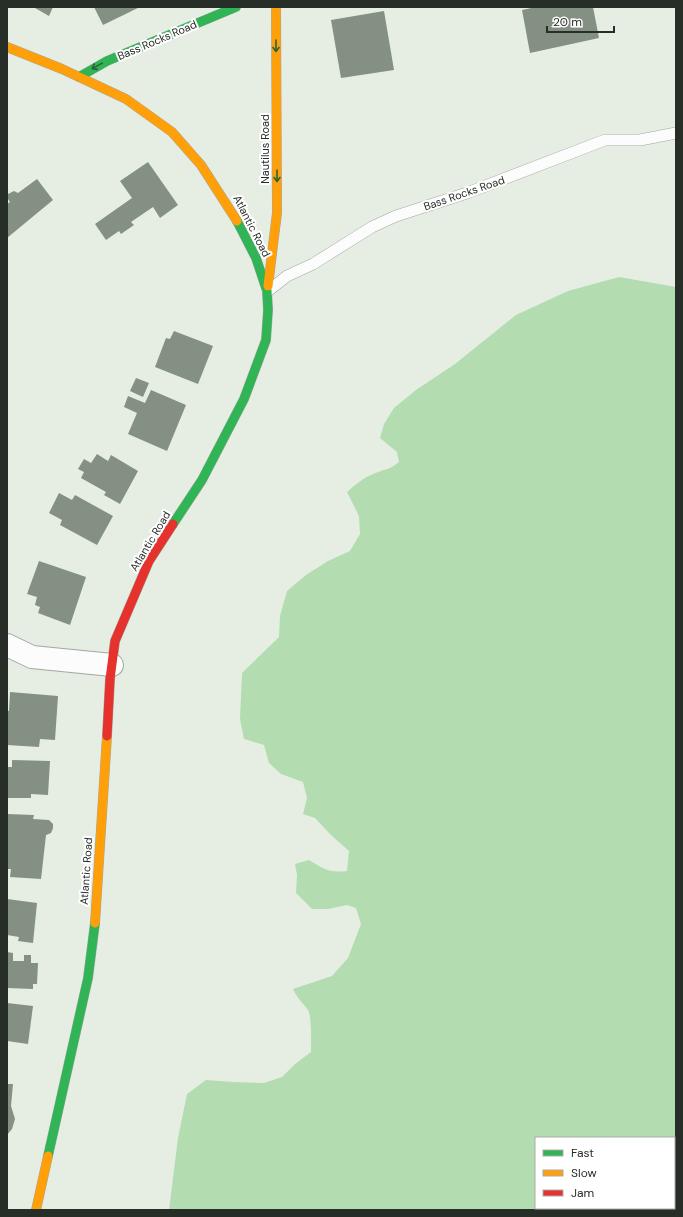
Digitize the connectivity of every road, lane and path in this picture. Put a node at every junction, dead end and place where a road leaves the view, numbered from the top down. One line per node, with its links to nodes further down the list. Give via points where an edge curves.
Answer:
1 (236, 7): 4 (main road, Bass Rocks Road, one-way to 4, via 107,61)
2 (276, 7): 6 (main road, Nautilus Road, one-way to 6, via 277,213)
3 (7, 47): 4 (main road, Atlantic Road)
4 (79, 77): 6 (main road, Atlantic Road, via 132,103 172,132 201,165 243,231 256,258)
5 (676, 133): 6 (lane, Bass Rocks Road, via 640,140 605,140 467,193 396,216 372,226 313,264 287,276)
6 (267, 291): 8 (main road, Atlantic Road, via 266,340 244,399 202,480 149,561 115,641)
7 (7, 645): 8 (street, via 32,657)
8 (112, 665): 9 (main road, Atlantic Road, via 88,978)
9 (36, 1210)

